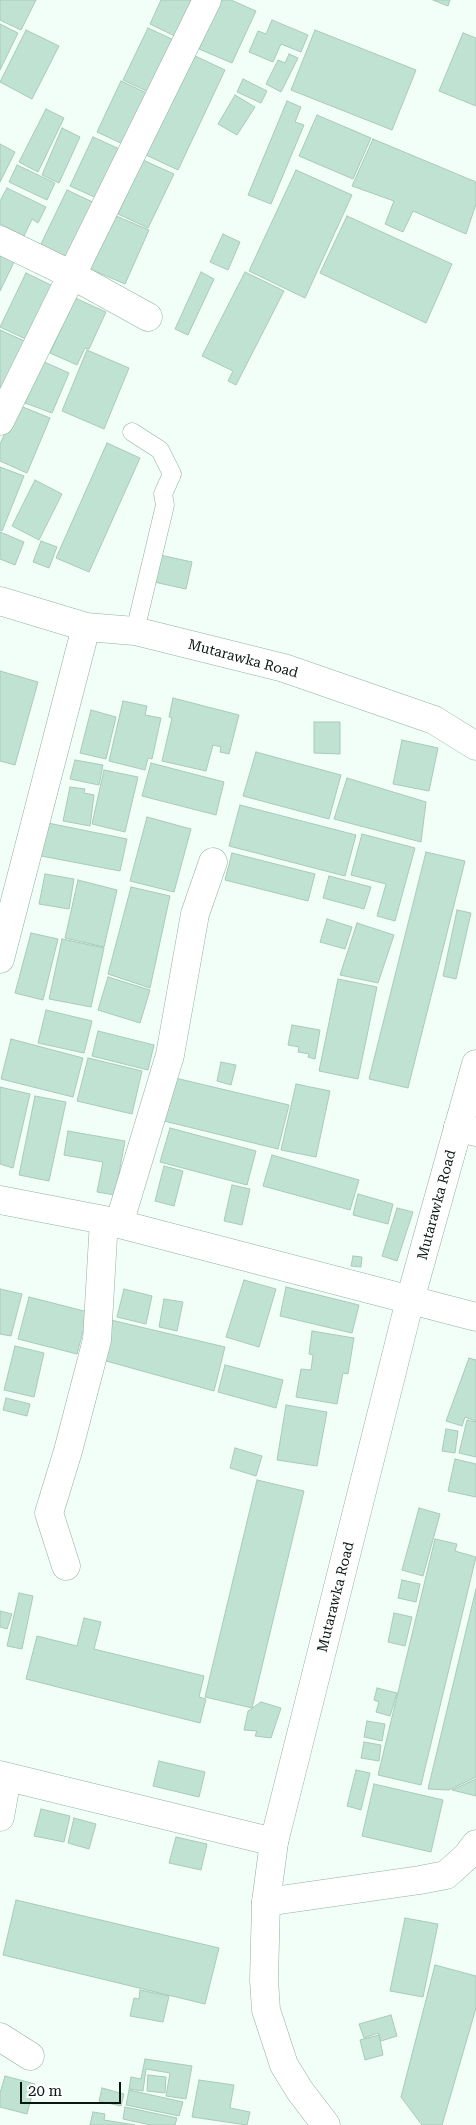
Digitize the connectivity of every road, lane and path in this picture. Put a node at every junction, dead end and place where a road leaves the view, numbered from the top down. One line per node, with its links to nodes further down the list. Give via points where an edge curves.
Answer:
1 (207, 0): 3 (street)
2 (0, 240): 3 (street)
3 (72, 275): 4 (street); 5 (street)
4 (148, 317)
5 (0, 421)
6 (132, 432): 9 (lane, via 160,450 172,474 163,494 165,505)
7 (0, 601): 8 (street, Mutarawka Road)
8 (86, 627): 9 (street, Mutarawka Road); 12 (street)
9 (135, 631): 10 (street, Mutarawka Road, via 294,672 434,720)
10 (476, 746)
11 (213, 862): 17 (street, via 195,914 170,1055)
12 (4, 930): 13 (street)
13 (0, 959)
14 (476, 1064): 15 (street, Mutarawka Road)
15 (467, 1129): 18 (street, Mutarawka Road)
16 (0, 1200): 17 (street)
17 (111, 1222): 18 (street); 20 (street, via 97,1340 49,1514)
18 (410, 1300): 19 (street); 23 (street, Mutarawka Road)
19 (476, 1317)
20 (66, 1566)
21 (4, 1776): 22 (street); 23 (street)
22 (0, 1817)
23 (274, 1842): 25 (street, Mutarawka Road)
24 (476, 1844): 25 (street, via 446,1875)
25 (266, 1902): 28 (street, Mutarawka Road, via 266,2010 284,2065)
26 (0, 2036): 27 (street)
27 (30, 2056)
28 (326, 2125)

